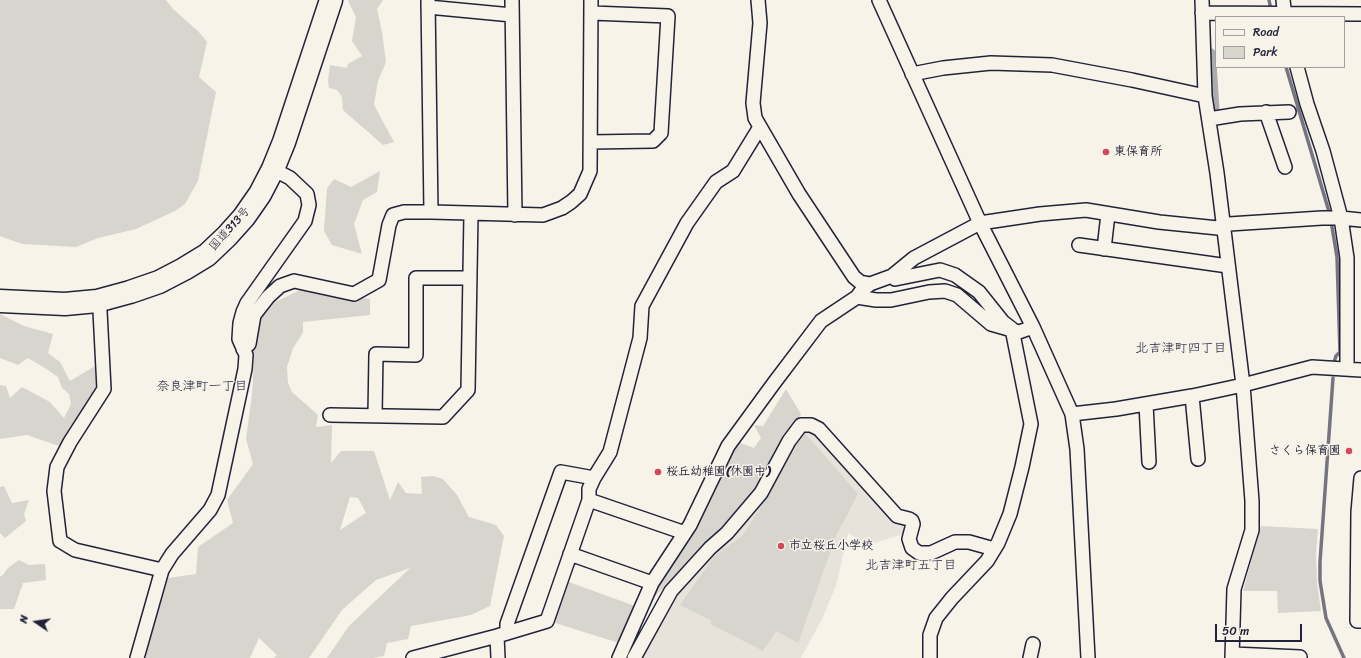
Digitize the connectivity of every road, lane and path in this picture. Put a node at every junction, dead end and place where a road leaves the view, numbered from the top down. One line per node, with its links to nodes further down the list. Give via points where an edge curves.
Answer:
1 (331, 0): 21 (highway, 国道313号)
2 (512, 0): 10 (street)
3 (758, 0): 18 (street, via 760,23 754,103 755,118)
4 (879, 0): 13 (street)
5 (1283, 0): 11 (street)
6 (428, 3): 10 (street); 22 (street)
7 (592, 3): 19 (street); 19 (street, via 668,16 661,134 653,141)
8 (1202, 6): 11 (street); 14 (street)
9 (1361, 14): 11 (street)
10 (512, 15): 25 (street)
11 (1283, 15)
12 (1297, 68): 26 (street, via 1323,152)
13 (912, 74): 14 (street, via 990,63 1052,65); 28 (street)
14 (1205, 96): 17 (street)
15 (1266, 112): 16 (street); 17 (street); 20 (street)
16 (1289, 112)
17 (1214, 118): 29 (street)
18 (760, 127): 35 (street, via 799,194 854,277 860,282); 52 (street, via 733,171 716,182 688,223 642,306 640,338 610,452)
19 (591, 142): 25 (street, via 590,171 580,194 562,208 543,215)
20 (1285, 167)
21 (273, 169): 38 (highway, 国道313号, via 244,217 207,255 159,282); 41 (street, via 290,178 307,194 309,205 305,221 247,302 240,323)
22 (431, 212): 23 (street); 41 (street, via 404,212 394,215 389,225 379,280 354,294 294,281 280,286 254,315 249,344)
23 (472, 214): 25 (street); 34 (street)
24 (1108, 214): 28 (street, via 1086,210); 29 (street, via 1218,228); 31 (street)
25 (515, 215)
26 (1339, 218): 27 (street); 29 (street); 42 (street, via 1347,258)
27 (1361, 220)
28 (980, 222): 33 (street, via 914,258); 39 (street)
29 (1224, 225): 32 (street)
30 (1079, 245): 31 (street)
31 (1104, 249): 32 (street)
32 (1228, 266): 44 (street)
33 (892, 276): 35 (street); 40 (street, via 894,279 940,270 955,274 979,292 1003,322)
34 (470, 278): 49 (street, via 468,390 442,417); 49 (street, via 416,278 416,355 376,354)
35 (870, 284): 36 (street)
36 (857, 297): 40 (street, via 891,300 945,291 957,295 991,324); 56 (street, via 821,321 769,389 728,446)
37 (0, 300): 38 (highway, 国道313号, via 65,304)
38 (97, 301): 59 (street, via 100,311 104,389 70,442 58,467 54,491 60,541 75,550)
39 (1033, 326): 40 (street, via 1019,332); 47 (street)
40 (1012, 329): 57 (street, via 1031,424 1010,514)
41 (243, 349): 59 (street, via 246,355 245,369 218,495 210,510 172,554)
42 (1347, 369): 43 (street); 44 (street, via 1312,368)
43 (1361, 370)
44 (1243, 385): 45 (street); 65 (street, via 1252,530 1234,589)
45 (1192, 396): 46 (street); 50 (street)
46 (1146, 404): 47 (street); 51 (street)
47 (1072, 414): 73 (street, via 1077,449)
48 (330, 415): 49 (street)
49 (376, 415)
50 (1198, 459)
51 (1149, 462)
52 (594, 478): 55 (street, via 589,489); 62 (street, via 561,472)
53 (1361, 478): 54 (street)
54 (1360, 496): 61 (street, via 1357,621)
55 (589, 500): 56 (street); 58 (street)
56 (684, 533): 60 (street)
57 (994, 549): 70 (street, via 969,542 955,542 931,553 920,553 912,548 908,539 912,521 897,516 819,429 801,425 789,440 761,493 728,533 710,548 672,591); 71 (street, via 987,561 936,618 930,635)
58 (570, 554): 60 (street); 62 (street, via 547,621)
59 (162, 570): 66 (street)
60 (652, 582): 69 (street)
61 (1361, 621)
62 (502, 635): 64 (street); 68 (street)
63 (1033, 644): 72 (street)
64 (435, 655): 67 (street)
65 (1233, 656): 74 (street)
66 (137, 658)
67 (413, 658)
68 (498, 658)
69 (619, 658)
70 (634, 658)
71 (930, 658)
72 (1030, 658)
73 (1088, 658)
74 (1300, 658)

